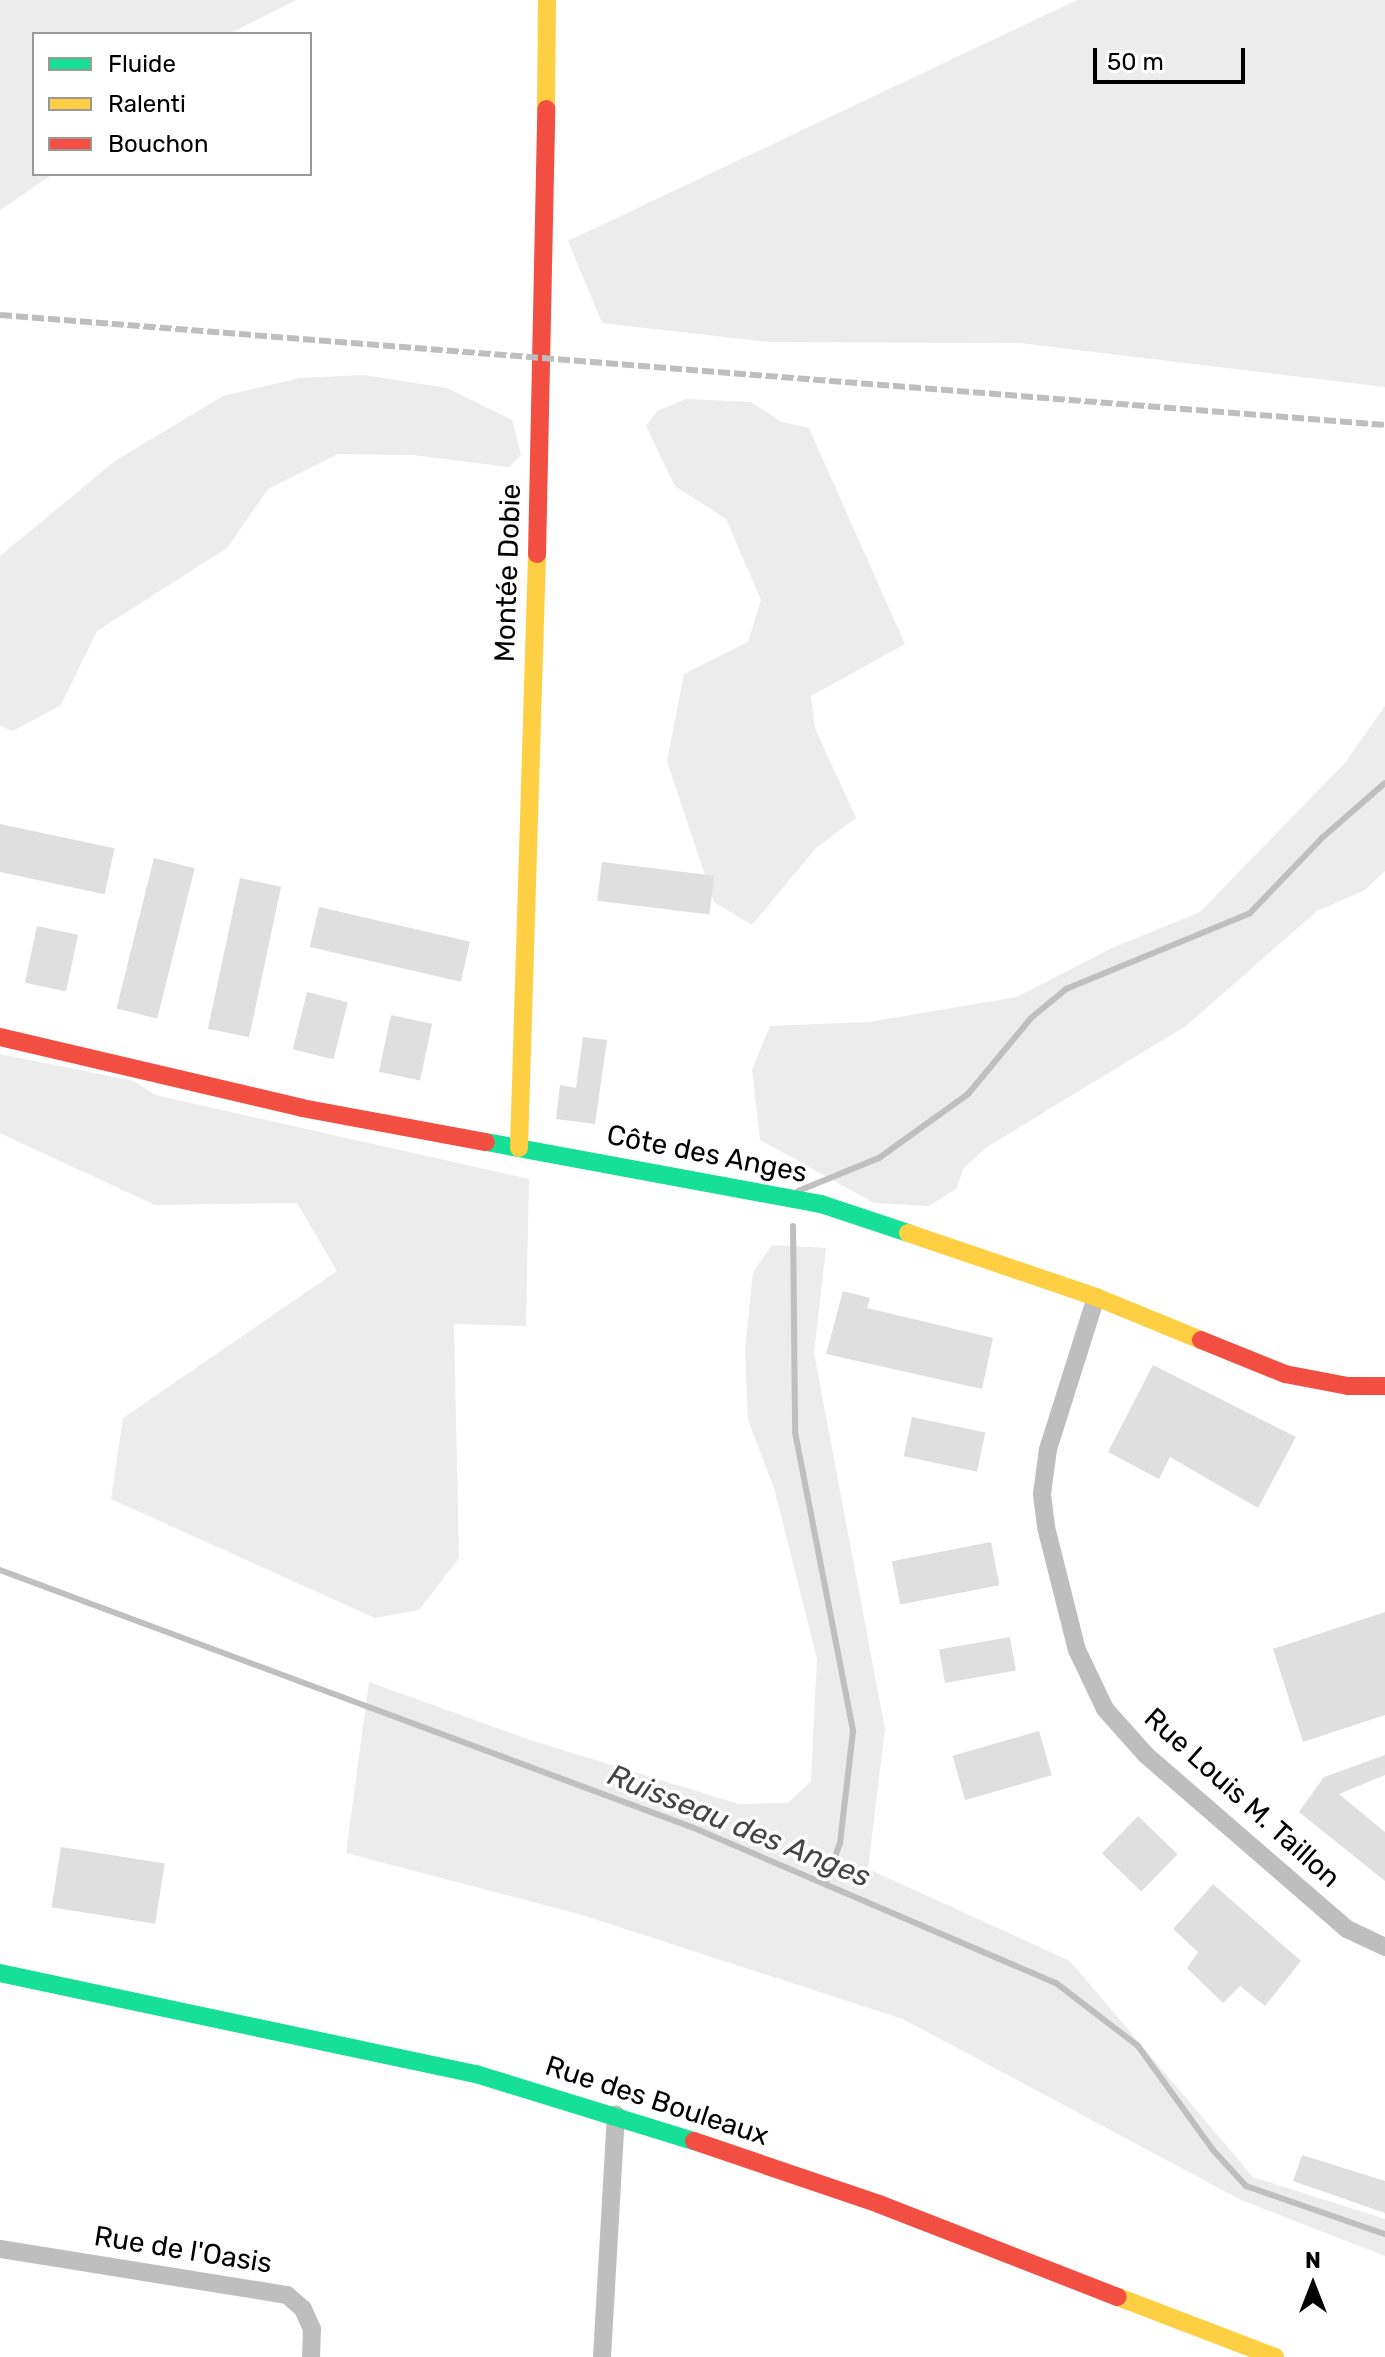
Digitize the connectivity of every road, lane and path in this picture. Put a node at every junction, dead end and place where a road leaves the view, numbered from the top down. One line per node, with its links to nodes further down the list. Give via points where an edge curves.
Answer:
1 (547, 0): 3 (street, Montée Dobie, via 545,281)
2 (0, 1037): 3 (street, Côte des Anges, via 302,1108)
3 (519, 1148): 4 (street, Côte des Anges, via 821,1204)
4 (1096, 1297): 5 (street, Côte des Anges, via 1285,1374 1348,1386); 6 (street, Rue Louis M. Taillon, via 1048,1449 1042,1494 1077,1650 1105,1709 1146,1755 1347,1929)
5 (1385, 1386)
6 (1385, 1947)
7 (0, 1973): 8 (street, Rue des Bouleaux, via 476,2074)
8 (616, 2114): 11 (street); 12 (street, Rue des Bouleaux, via 879,2204)
9 (0, 2249): 10 (street, Rue de l'Oasis, via 287,2295 303,2309 312,2329)
10 (311, 2357)
11 (602, 2357)
12 (1275, 2357)

